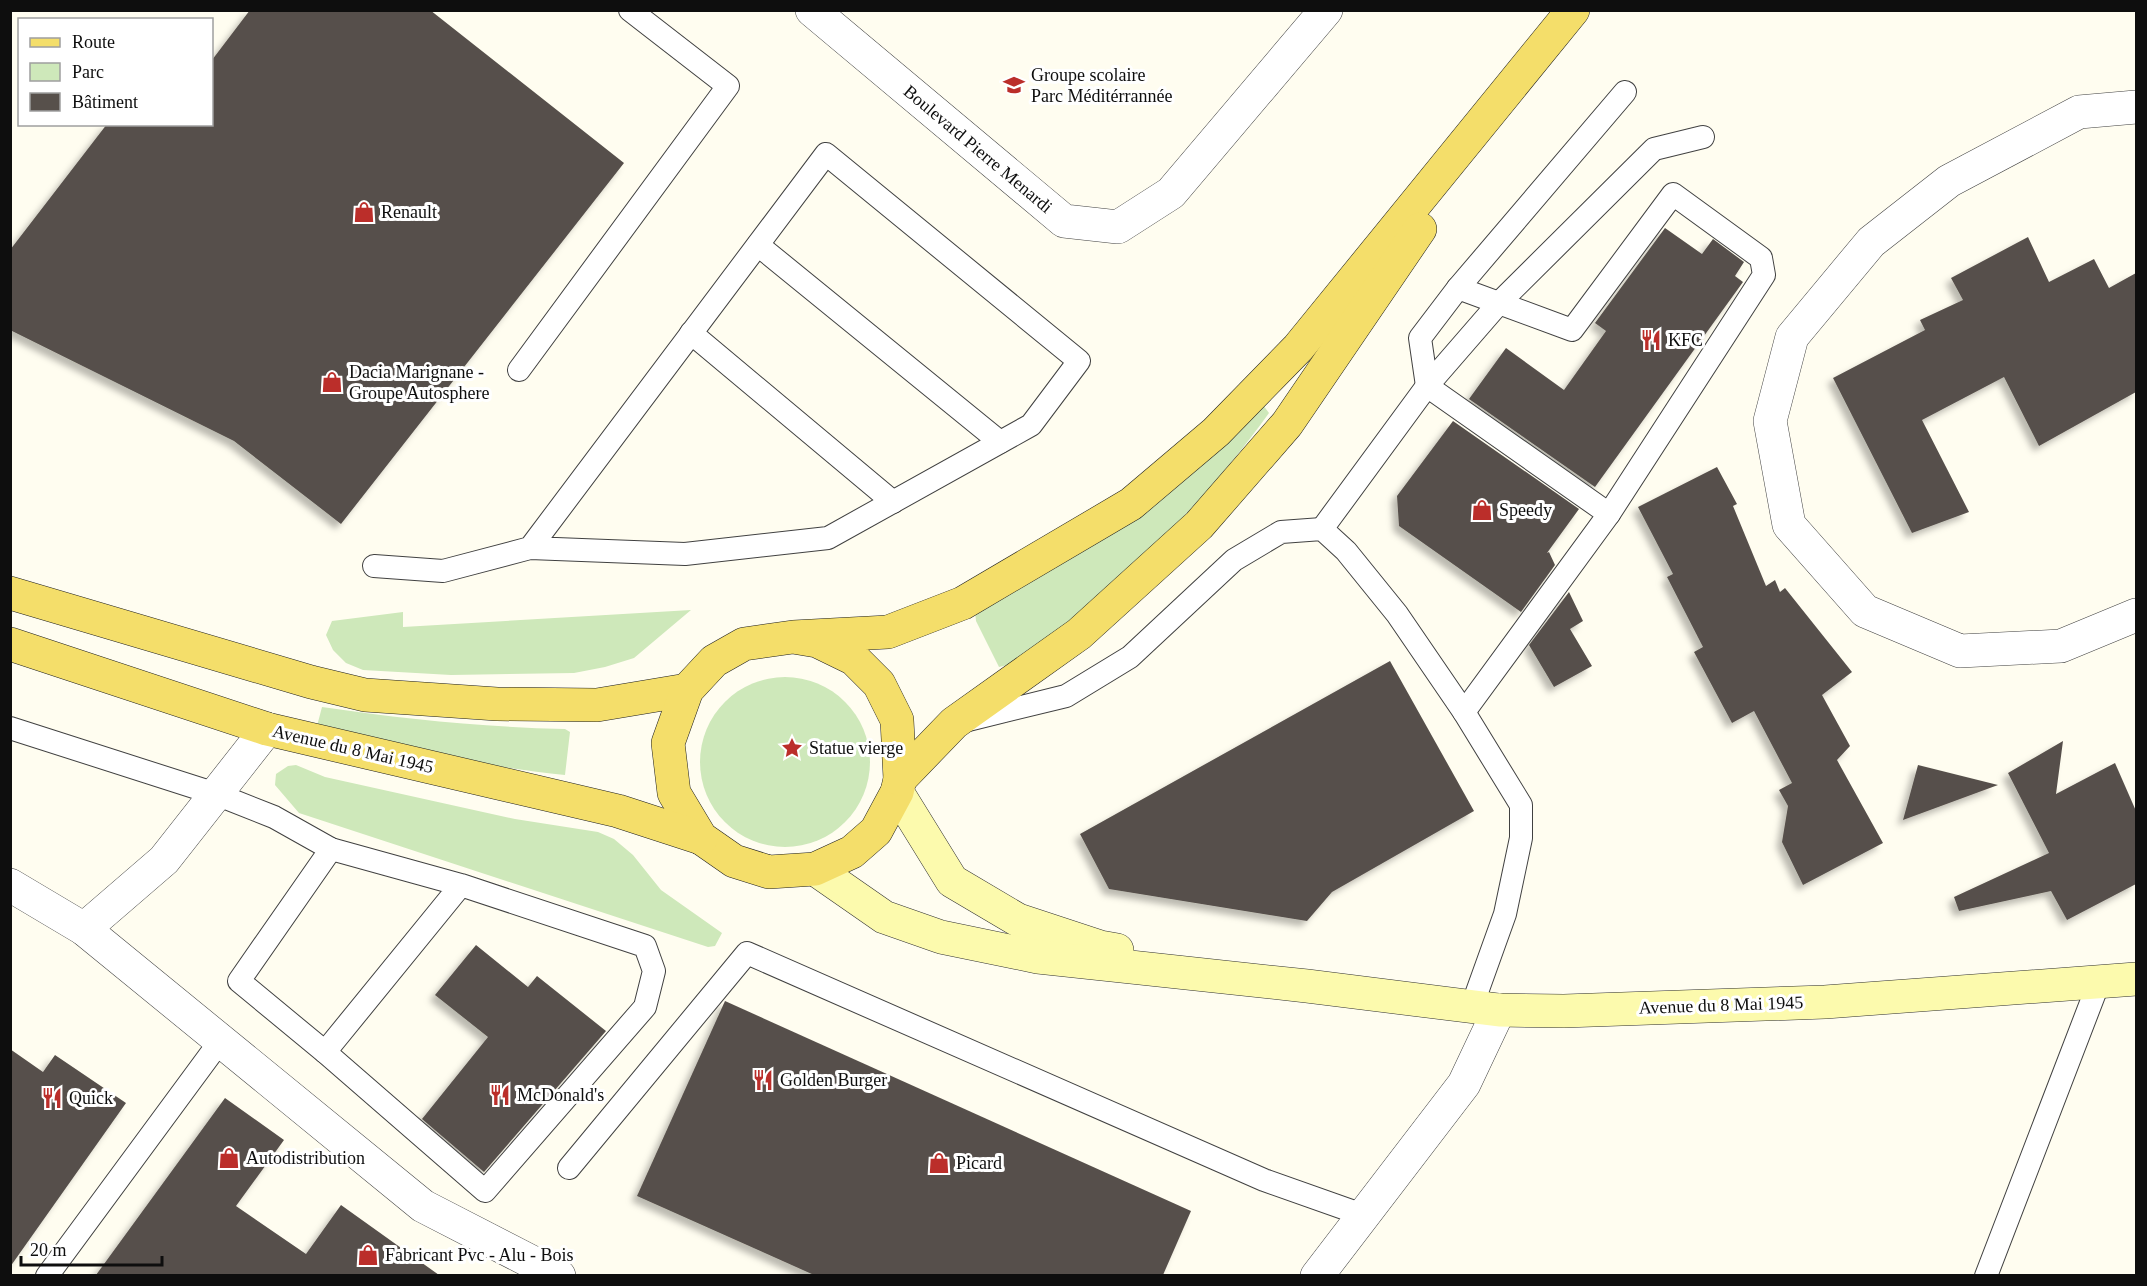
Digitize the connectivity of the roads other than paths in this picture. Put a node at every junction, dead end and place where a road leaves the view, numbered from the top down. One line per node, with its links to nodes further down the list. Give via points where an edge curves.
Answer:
1 (630, 10): 13 (lane, via 728,87)
2 (812, 10): 3 (street, Boulevard Pierre Menardi, via 1065,221 1118,227 1171,193)
3 (1326, 10)
4 (1573, 10): 5 (main road)
5 (1545, 46): 23 (main road, via 1298,348 1216,432 1131,504 963,603 888,632); 27 (main road, via 1287,424 1199,525 1079,634)
6 (1625, 92): 10 (lane)
7 (2136, 107): 22 (street, via 2079,111 1949,181 1871,242 1792,337 1770,421 1789,525 1865,611 1960,651 2061,646)
8 (1704, 137): 11 (lane, via 1654,149)
9 (758, 245): 12 (lane); 15 (lane); 15 (lane, via 826,154 1079,361 1031,425)
10 (1458, 288): 11 (lane); 14 (lane, via 1420,338)
11 (1498, 303): 14 (lane); 17 (lane, via 1572,330 1673,194 1761,258 1764,275)
12 (691, 333): 16 (lane); 19 (lane)
13 (519, 370)
14 (1427, 386): 17 (lane); 18 (lane)
15 (1000, 442): 16 (lane)
16 (893, 502): 19 (lane, via 828,538 685,554)
17 (1609, 514): 26 (lane)
18 (1322, 529): 26 (lane, via 1346,551 1396,614); 27 (lane, via 1281,532 1234,560 1130,657 1066,696)
19 (530, 548): 20 (lane, via 443,571)
20 (374, 566)
21 (10, 593): 25 (main road, via 365,695 497,704 597,705)
22 (2136, 615)
23 (793, 637): 25 (main road, via 744,645 714,661); 30 (main road, via 817,641 854,659 879,684 897,720)
24 (10, 644): 29 (main road, Avenue du 8 Mai 1945)
25 (687, 690): 32 (main road, via 668,743 674,793)
26 (1464, 712): 41 (lane, via 1521,805 1521,838)
27 (954, 723): 30 (main road)
28 (10, 728): 31 (lane)
29 (267, 729): 31 (street); 32 (main road, Avenue du 8 Mai 1945, via 618,811)
30 (899, 786): 34 (main road, via 876,831 852,852); 40 (main road, via 952,881 1018,920 1100,947)
31 (216, 794): 33 (lane, via 274,817); 37 (street, via 164,860)
32 (701, 838): 34 (main road, via 734,861 769,872)
33 (331, 849): 36 (lane); 43 (lane, via 239,981)
34 (814, 869): 40 (main road, via 884,917 941,938 1038,957)
35 (10, 885): 37 (street)
36 (461, 885): 43 (lane); 43 (lane, via 645,946 654,971 645,1007 485,1191)
37 (84, 929): 42 (street)
38 (2136, 979): 39 (main road, Avenue du 8 Mai 1945)
39 (2099, 982): 41 (main road, Avenue du 8 Mai 1945, via 1825,1002 1564,1011); 49 (lane)
40 (1307, 986): 41 (main road, Avenue du 8 Mai 1945)
41 (1485, 1008): 45 (street, via 1464,1084)
42 (220, 1040): 46 (lane); 47 (street, via 423,1206)
43 (325, 1052)
44 (569, 1168): 45 (lane, via 747,953 1264,1180)
45 (1363, 1215): 48 (street)
46 (47, 1275)
47 (559, 1275)
48 (1317, 1275)
49 (1986, 1275)

